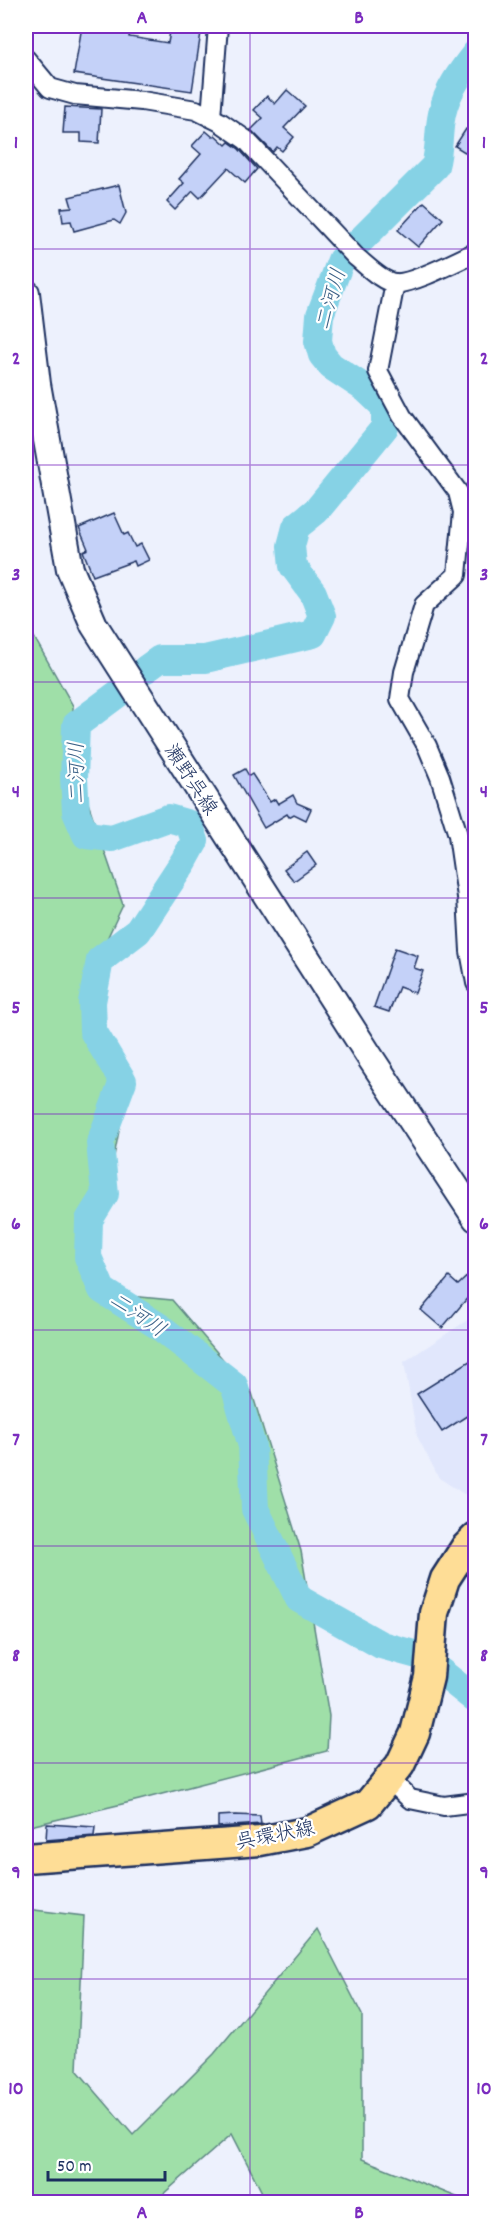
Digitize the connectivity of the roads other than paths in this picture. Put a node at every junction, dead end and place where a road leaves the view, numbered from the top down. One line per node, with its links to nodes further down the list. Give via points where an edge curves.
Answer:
1 (218, 26): 3 (street)
2 (26, 59): 3 (street, via 50,88 196,110)
3 (211, 117): 5 (street, via 246,140 356,257 375,274)
4 (476, 255): 5 (street)
5 (395, 283): 8 (street, via 378,371 402,416 458,492 463,512 457,575 424,605 408,653 400,699 427,746 458,835)
6 (26, 293): 7 (main road, 瀬野呉線)
7 (31, 384): 9 (main road, 瀬野呉線, via 70,569 94,625)
8 (476, 983)
9 (475, 1215)
10 (476, 1537): 11 (main road, 呉環状線, via 445,1579 434,1613 429,1677 415,1733)
11 (390, 1780): 12 (street, via 410,1799 444,1806); 13 (main road, 呉環状線, via 368,1804 308,1832 260,1841)
12 (476, 1802)
13 (26, 1858)

